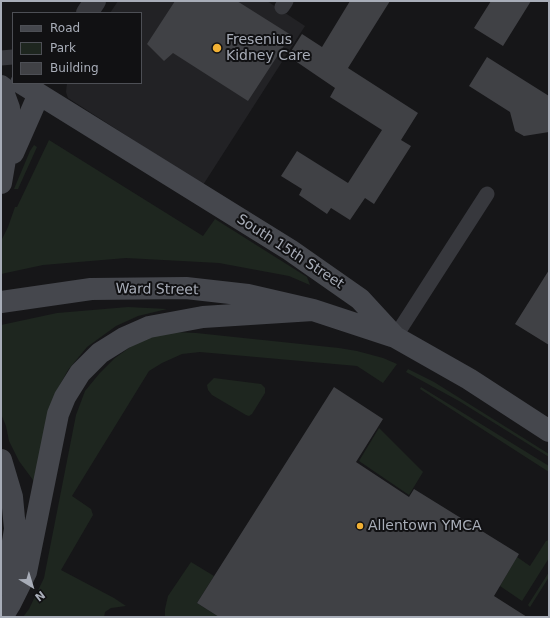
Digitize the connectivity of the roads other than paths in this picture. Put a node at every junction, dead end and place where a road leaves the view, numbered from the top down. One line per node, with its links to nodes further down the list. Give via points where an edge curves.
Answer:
1 (95, 1): 2 (street)
2 (88, 12)
3 (12, 57): 4 (lane)
4 (1, 58)
5 (1, 70): 6 (main road)
6 (12, 77)
7 (1, 86): 9 (main road, via 9,108 9,136)
8 (35, 87): 9 (main road); 13 (main road, South 15th Street, via 290,250 360,299)
9 (2, 181)
10 (487, 194): 13 (lane)
11 (1, 302): 12 (main road, Ward Street, via 91,288 186,288 248,295)
12 (313, 310): 13 (main road, Ward Street); 17 (main road, via 203,317 149,327 124,338 100,353 80,373 58,414 26,572)
13 (395, 337): 14 (main road, South 15th Street, via 469,379)
14 (549, 431)
15 (1, 460): 16 (main road, via 12,497 15,529 10,561)
16 (1, 584)
17 (2, 617)

